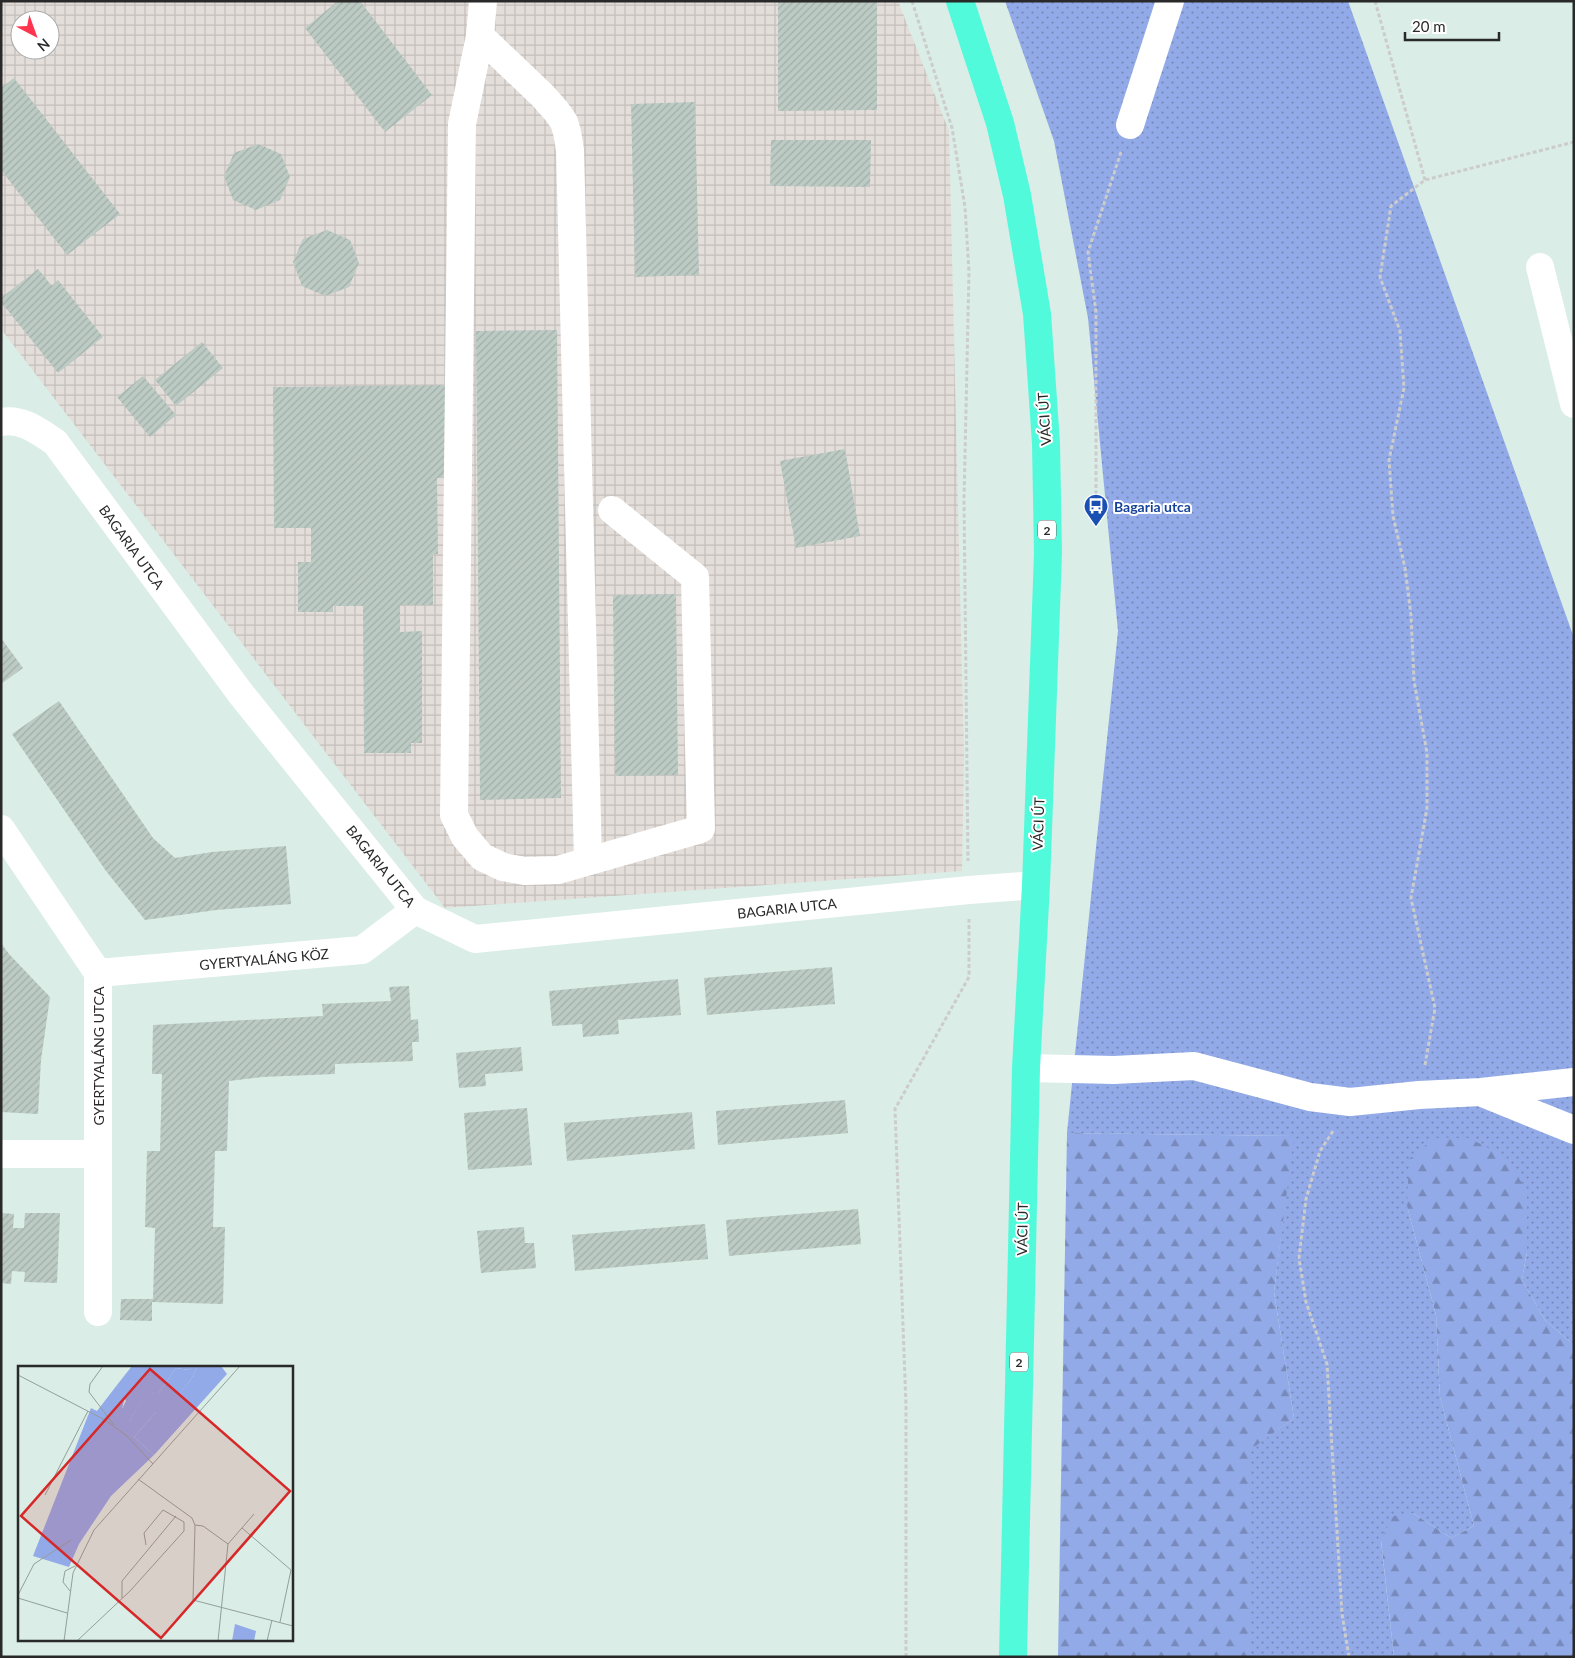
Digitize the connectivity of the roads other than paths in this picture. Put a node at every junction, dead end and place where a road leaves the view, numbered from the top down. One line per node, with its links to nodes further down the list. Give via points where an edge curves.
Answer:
1 (483, 1): 4 (street)
2 (960, 1): 12 (main road, VÁCI ÚT / 2, via 1000,123 1017,195 1037,314 1046,443 1048,553)
3 (1170, 1): 5 (street)
4 (480, 36): 11 (street, via 557,112 564,122 570,150); 11 (street, via 462,124 454,815 465,837 482,857 503,867 525,871 558,870)
5 (1130, 125)
6 (1540, 267): 7 (street)
7 (1574, 404)
8 (1, 422): 13 (street, BAGARIA UTCA, via 12,420 31,426 55,442 241,694)
9 (612, 510): 11 (street, via 695,577 701,829)
10 (1, 829): 14 (street, GYERTYALÁNG UTCA)
11 (588, 861)
12 (1036, 886): 13 (street, BAGARIA UTCA, via 475,939); 15 (main road, VÁCI ÚT / 2)
13 (416, 910): 14 (street, GYERTYALÁNG KÖZ, via 362,950)
14 (98, 973): 20 (street, GYERTYALÁNG UTCA)
15 (1026, 1068): 17 (street, via 1114,1070 1194,1066 1310,1097 1350,1102); 22 (main road, VÁCI ÚT / 2)
16 (1574, 1082): 17 (street)
17 (1481, 1092): 18 (street)
18 (1574, 1130)
19 (1, 1154): 20 (street)
20 (98, 1154): 21 (street, GYERTYALÁNG UTCA)
21 (98, 1312)
22 (1013, 1657)

